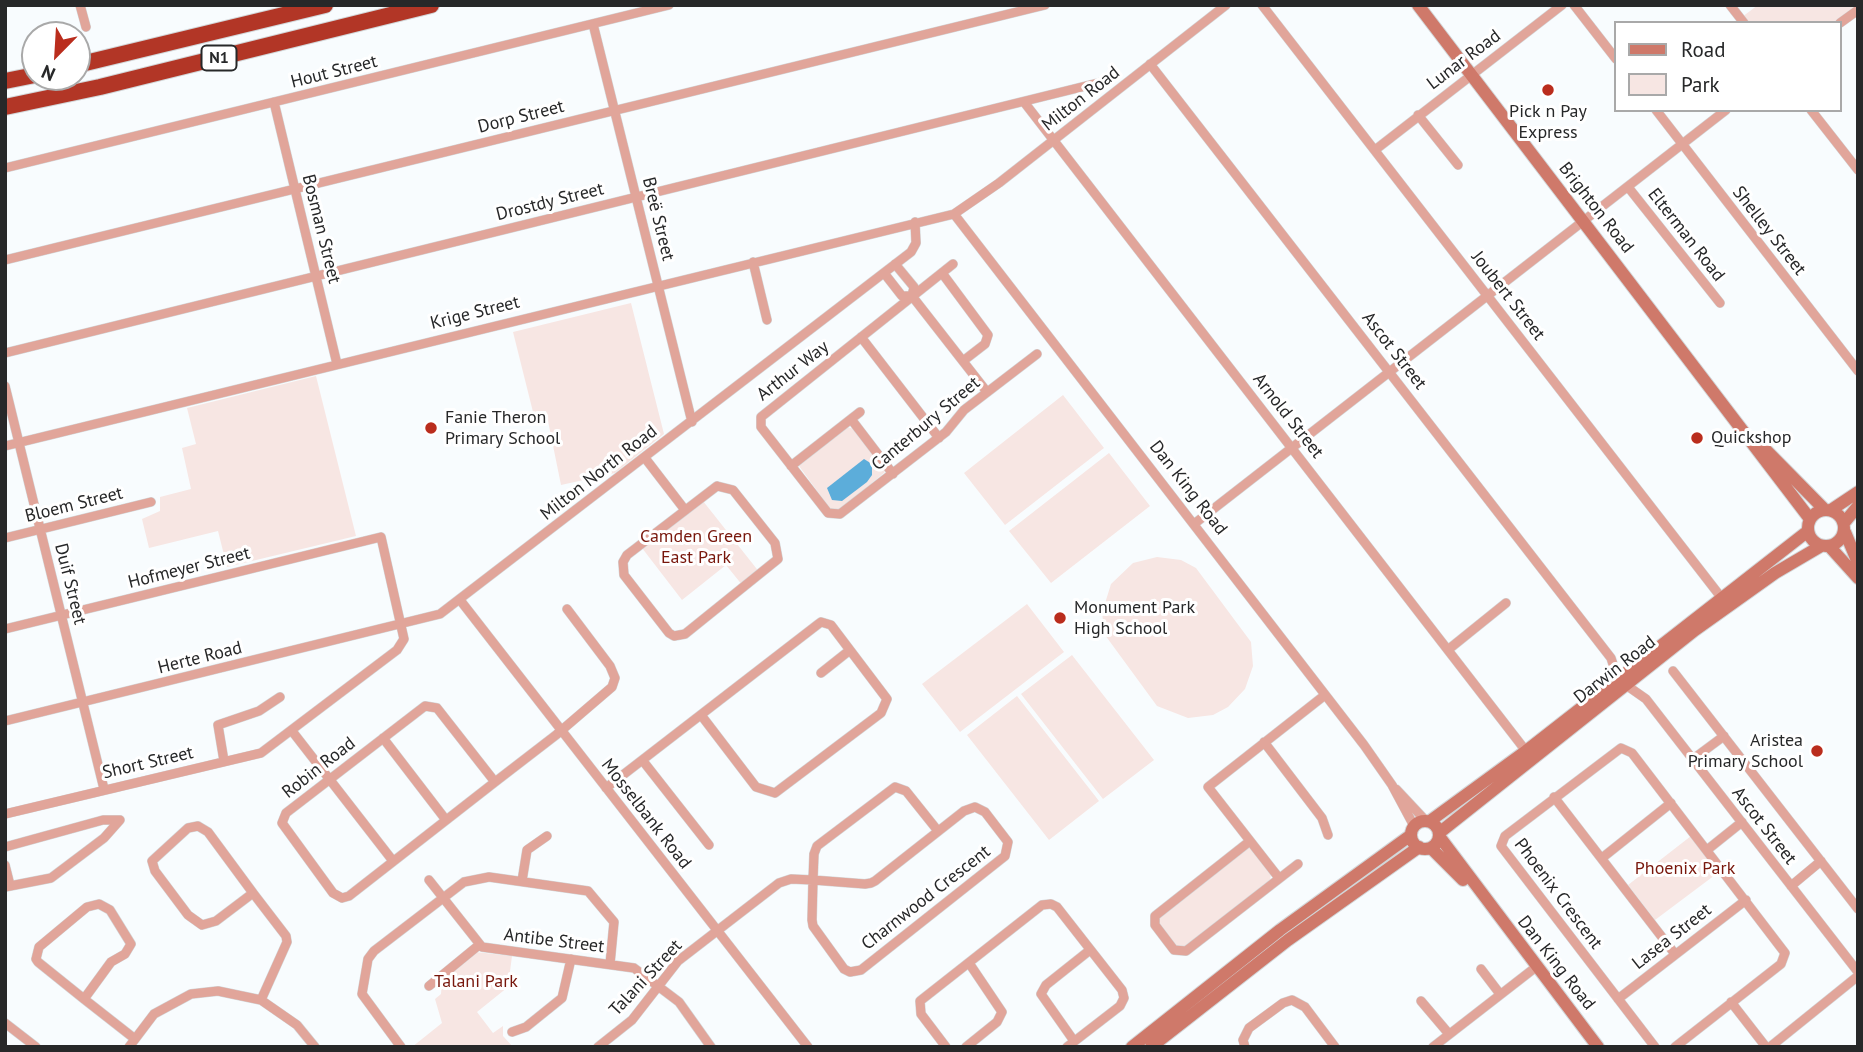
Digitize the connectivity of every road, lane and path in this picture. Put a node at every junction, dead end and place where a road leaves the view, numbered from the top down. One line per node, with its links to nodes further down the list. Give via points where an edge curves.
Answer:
1 (325, 5): 16 (highway, N1)
2 (431, 5): 22 (highway, N1)
3 (670, 5): 14 (street, Hout Street)
4 (1045, 5): 23 (street, Dorp Street)
5 (1226, 5): 17 (street, Milton Road)
6 (1262, 5): 30 (street, Joubert Street)
7 (1418, 5): 18 (street, Brighton Road)
8 (1562, 5): 18 (street, Lunar Road)
9 (1574, 5): 15 (street)
10 (1730, 5): 12 (street)
11 (1858, 10): 13 (street)
12 (1742, 21)
13 (1842, 22)
14 (593, 24): 20 (street, Hout Street); 23 (street, Breë Street)
15 (1615, 58)
16 (91, 62)
17 (1150, 64): 28 (street, Milton Road); 58 (street, Ascot Street)
18 (1471, 73): 27 (street, Lunar Road); 38 (street, Brighton Road)
19 (1102, 82): 21 (street, Drostdy Street)
20 (274, 102): 32 (street, Hout Street); 35 (street, Bosman Street)
21 (1024, 102): 28 (street, Arnold Street); 36 (street, Drostdy Street)
22 (5, 107)
23 (615, 111): 35 (street, Dorp Street); 36 (street, Breë Street)
24 (1658, 112): 29 (street, Shelley Street)
25 (1723, 112): 29 (street)
26 (1813, 112): 33 (street)
27 (1418, 115): 30 (street, Lunar Road); 31 (street)
28 (1054, 140): 37 (street, Milton Road); 68 (street, Arnold Street)
29 (1682, 144): 34 (street); 57 (street, Shelley Street)
30 (1374, 150): 48 (street, Joubert Street)
31 (1458, 165)
32 (5, 168)
33 (1858, 170)
34 (1629, 187): 38 (street); 50 (street, Elterman Road)
35 (295, 189): 40 (street, Dorp Street); 46 (street, Bosman Street)
36 (636, 197): 46 (street, Drostdy Street); 47 (street, Breë Street)
37 (954, 214): 39 (street, Krige Street); 78 (street, Dan King Road)
38 (1584, 221): 48 (street); 64 (street, Brighton Road)
39 (915, 222): 41 (street, Krige Street); 42 (street, Milton North Road, via 914,249)
40 (5, 260)
41 (753, 262): 47 (street, Krige Street); 51 (street)
42 (895, 264): 44 (street, Milton North Road); 49 (street, via 914,287)
43 (953, 264): 45 (street, Arthur Way)
44 (884, 273): 49 (street, via 902,296); 63 (street, Milton North Road)
45 (942, 273): 49 (street, Arthur Way); 55 (street, via 988,335 985,344)
46 (316, 276): 53 (street, Drostdy Street); 56 (street, Bosman Street)
47 (658, 285): 56 (street, Krige Street); 63 (street, Breë Street)
48 (1487, 295): 58 (street); 87 (street, Joubert Street)
49 (912, 296): 52 (street, Arthur Way); 55 (street)
50 (1720, 303)
51 (768, 320)
52 (861, 337): 65 (street); 70 (street, Arthur Way, via 761,417 761,427)
53 (5, 353)
54 (1037, 354): 60 (street, Canterbury Street)
55 (963, 361): 60 (street)
56 (337, 363): 66 (street, Krige Street)
57 (1858, 371)
58 (1390, 372): 68 (street); 95 (street, Ascot Street)
59 (5, 386): 66 (street, Duif Street)
60 (987, 393): 65 (street, Canterbury Street)
61 (860, 412): 62 (street)
62 (851, 419): 70 (street); 71 (street)
63 (692, 422): 69 (street, Milton North Road)
64 (1746, 432): 76 (street, Brighton Road); 79 (street, Brighton Road)
65 (939, 438): 71 (street, Canterbury Street)
66 (19, 443): 67 (street, Krige Street); 81 (street, Duif Street)
67 (5, 446)
68 (1292, 447): 78 (street); 93 (street, Arnold Street)
69 (645, 458): 75 (street); 86 (street, Milton North Road)
70 (791, 466): 77 (street, Arthur Way, via 828,513)
71 (892, 474): 77 (street, Canterbury Street)
72 (1858, 492): 76 (street)
73 (151, 502): 81 (street, Bloem Street)
74 (1858, 506): 80 (street)
75 (685, 510): 75 (street, via 717,486 727,486 775,543 779,555 772,567 746,588 685,634 674,636 624,575 622,566 627,555)
76 (1828, 510): 79 (street); 80 (street)
77 (836, 516)
78 (1194, 524): 100 (street, Dan King Road)
79 (1809, 525): 83 (street, via 1812,540); 87 (street, Darwin Road)
80 (1844, 527): 83 (street, via 1840,541); 84 (street)
81 (40, 529): 82 (street, Bloem Street); 90 (street, Duif Street)
82 (5, 538)
83 (1826, 546): 85 (street); 87 (street, Darwin Road, via 1805,553)
84 (1858, 563)
85 (1858, 578)
86 (460, 600): 91 (street, Milton North Road, via 440,614); 106 (street, Mosselbank Road)
87 (1725, 602): 97 (street, Darwin Road)
88 (1507, 603): 93 (street)
89 (567, 609): 106 (street, Robin Road, via 615,678 609,690)
90 (61, 615): 91 (street, Hofmeyer Street, via 381,537); 92 (street, Hofmeyer Street); 103 (street, Duif Street)
91 (402, 624): 103 (street, Herte Road); 107 (street, via 404,639 397,650)
92 (5, 629)
93 (1449, 649): 111 (street, Arnold Street)
94 (850, 650): 98 (street); 104 (street, via 831,625 821,622); 104 (street, via 886,696 886,707 779,792 760,790)
95 (1611, 658): 97 (street, Ascot Street); 99 (street, Ascot Street)
96 (1673, 671): 108 (street)
97 (1634, 672): 99 (street, Darwin Road); 102 (street, Ascot Street)
98 (821, 673)
99 (1622, 682): 102 (street, Ascot Street); 111 (street, Darwin Road); 126 (street, Darwin Road)
100 (1325, 695): 110 (street); 124 (street, Dan King Road)
101 (280, 697): 113 (street, via 259,710 218,724)
102 (1646, 699): 112 (street, Ascot Street)
103 (82, 703): 105 (street, Herte Road); 118 (street, Duif Street)
104 (701, 715): 114 (street)
105 (5, 721)
106 (561, 730): 116 (street, Robin Road); 117 (street, Mosselbank Road)
107 (292, 731): 113 (street, Short Street, via 261,753); 115 (street)
108 (1724, 736): 112 (street); 136 (street)
109 (383, 738): 115 (street, Robin Road); 116 (street, Robin Road, via 422,707 434,706); 122 (street)
110 (1264, 742): 127 (street, via 1322,818); 129 (street, via 1208,787)
111 (1526, 751): 124 (street, Darwin Road)
112 (1693, 759): 123 (street, Ascot Street)
113 (224, 761): 118 (street, Short Street)
114 (643, 761): 117 (street); 130 (street)
115 (330, 779): 135 (street); 135 (street, Robin Road, via 286,813 282,824 325,883 336,896 346,897)
116 (495, 782): 122 (street, Robin Road)
117 (606, 788): 150 (street, Mosselbank Road)
118 (104, 789): 121 (street, Short Street)
119 (1554, 797): 120 (street, Phoenix Crescent, via 1621,748 1632,753); 134 (street); 164 (street, Phoenix Crescent, via 1505,836 1502,850)
120 (1671, 803): 133 (street, Phoenix Crescent); 134 (street)
121 (5, 814)
122 (446, 820): 135 (street, Robin Road)
123 (1742, 822): 133 (street); 144 (street, Ascot Street)
124 (1420, 826): 126 (street, Dan King Road); 132 (street, Dan King Road); 181 (street, Darwin Road)
125 (938, 831): 141 (street, Charnwood Crescent, via 871,883); 141 (street, via 906,791 895,787 817,846); 141 (street, Charnwood Crescent, via 964,811 980,809 1008,842 1007,852 855,972 844,969 815,930)
126 (1439, 834): 132 (street, Darwin Road); 148 (street, Dan King Road)
127 (1328, 835)
128 (547, 836): 142 (street, via 527,850)
129 (1250, 841): 139 (street); 139 (street, via 1156,914 1155,925 1172,949 1186,951)
130 (709, 845)
131 (5, 847): 143 (street, via 103,820 120,820 51,878)
132 (1425, 848): 148 (street, Dan King Road); 182 (street, via 1298,932)
133 (1707, 850): 147 (street, Phoenix Crescent)
134 (1602, 858): 153 (street)
135 (393, 861)
136 (1821, 862): 144 (street); 149 (street)
137 (1298, 864): 139 (street)
138 (5, 865): 143 (street)
139 (1279, 878)
140 (429, 880): 146 (street, Antibe Street)
141 (813, 880): 150 (street, Talani Street, via 791,878 779,883)
142 (522, 881): 146 (street, via 475,878); 156 (street, via 584,889 594,895 614,922)
143 (8, 886)
144 (1791, 886): 159 (street, Ascot Street)
145 (253, 893): 145 (street, via 201,826 188,828 152,861 198,924 216,921); 165 (street, via 287,942)
146 (443, 898): 151 (street, Antibe Street); 175 (street, via 369,959 362,994)
147 (1746, 900): 153 (street, Lasea Street); 167 (street, Phoenix Crescent, via 1785,956)
148 (1486, 901): 157 (street, Dan King Road)
149 (1858, 909)
150 (717, 930): 161 (street, Talani Street, via 678,961); 178 (street, Mosselbank Road)
151 (480, 945): 154 (street, Antibe Street); 160 (street)
152 (1090, 950): 155 (street, via 1057,907 1047,904); 172 (street, via 1041,994); 172 (street, via 1124,998)
153 (1675, 954): 164 (street, Lasea Street)
154 (571, 959): 156 (street, Antibe Street); 169 (street, via 562,998 526,1027)
155 (969, 963): 179 (street, via 919,1004 921,1014); 180 (street, via 1002,1012 997,1022)
156 (610, 964): 161 (street, Antibe Street, via 636,969)
157 (1536, 967): 162 (street); 186 (street, Dan King Road)
158 (1481, 970): 162 (street)
159 (1858, 974): 189 (street)
160 (429, 986)
161 (659, 986): 176 (street, Talani Street, via 632,1020); 177 (street, Antibe Street, via 679,1002)
162 (1500, 995): 170 (street)
163 (84, 999): 163 (street, via 38,962 36,952 87,907 99,904 110,910 131,944 111,962); 171 (street)
164 (1618, 999): 187 (street, Phoenix Crescent)
165 (261, 1000): 171 (street, via 218,991 191,994 153,1014); 174 (street, via 297,1024)
166 (1421, 1001): 170 (street)
167 (1731, 1002): 188 (street, Phoenix Crescent); 189 (street)
168 (5, 1023): 173 (street)
169 (512, 1032)
170 (1449, 1034): 185 (street)
171 (132, 1043)
172 (1071, 1044)
173 (36, 1047)
174 (315, 1047)
175 (401, 1047)
176 (598, 1047)
177 (711, 1047)
178 (808, 1047)
179 (946, 1047)
180 (965, 1047)
181 (1132, 1047)
182 (1151, 1047)
183 (1245, 1047): 184 (street, via 1249,1028 1292,1000 1305,1007)
184 (1335, 1047)
185 (1433, 1047)
186 (1598, 1047)
187 (1654, 1047)
188 (1675, 1047)
189 (1768, 1047)

